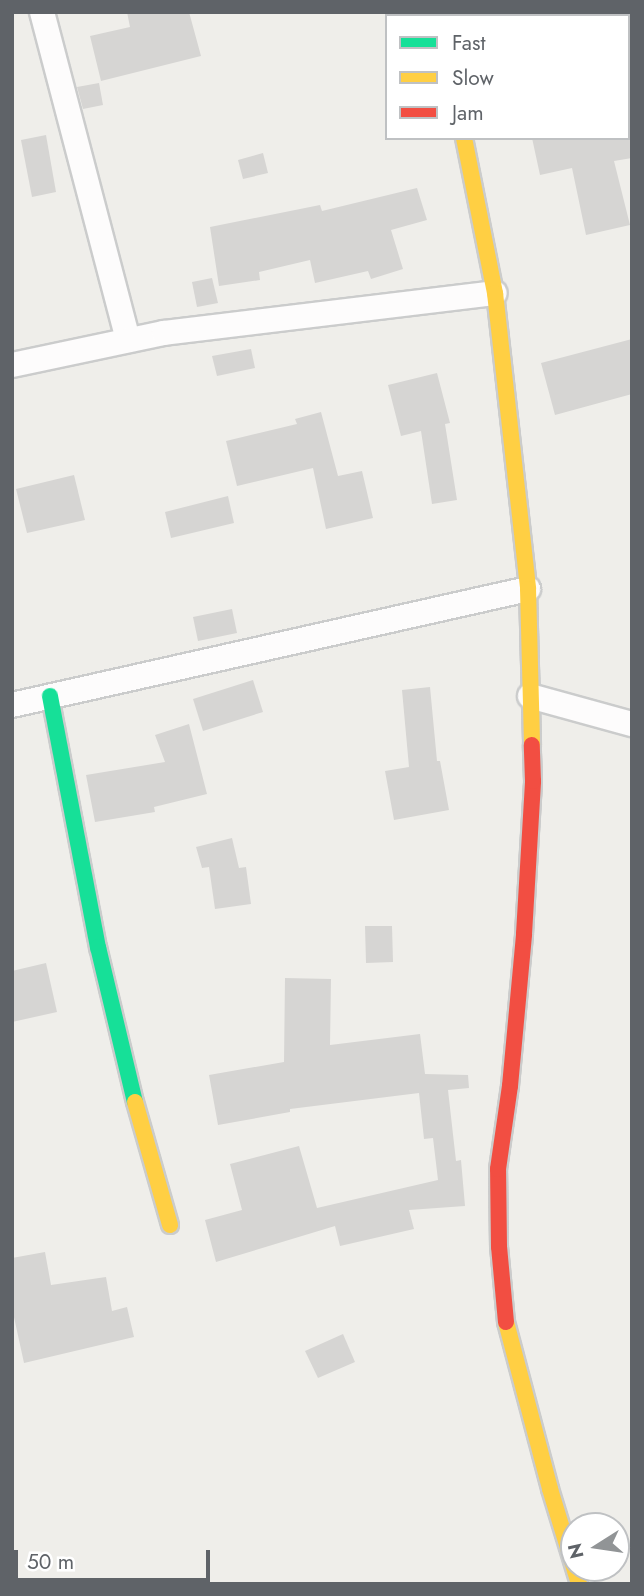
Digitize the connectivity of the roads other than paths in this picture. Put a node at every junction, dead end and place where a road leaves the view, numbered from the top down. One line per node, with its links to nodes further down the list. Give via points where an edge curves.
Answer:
1 (42, 12): 4 (street)
2 (464, 140): 3 (street)
3 (495, 293): 4 (street); 6 (street)
4 (128, 340): 5 (street)
5 (12, 365)
6 (528, 589): 7 (street); 8 (street)
7 (50, 696): 9 (street); 11 (street, via 98,947 141,1128)
8 (530, 696): 10 (street); 12 (street, via 533,781 524,934 498,1169 499,1247 506,1321)
9 (12, 705)
10 (632, 724)
11 (170, 1225)
12 (579, 1584)

